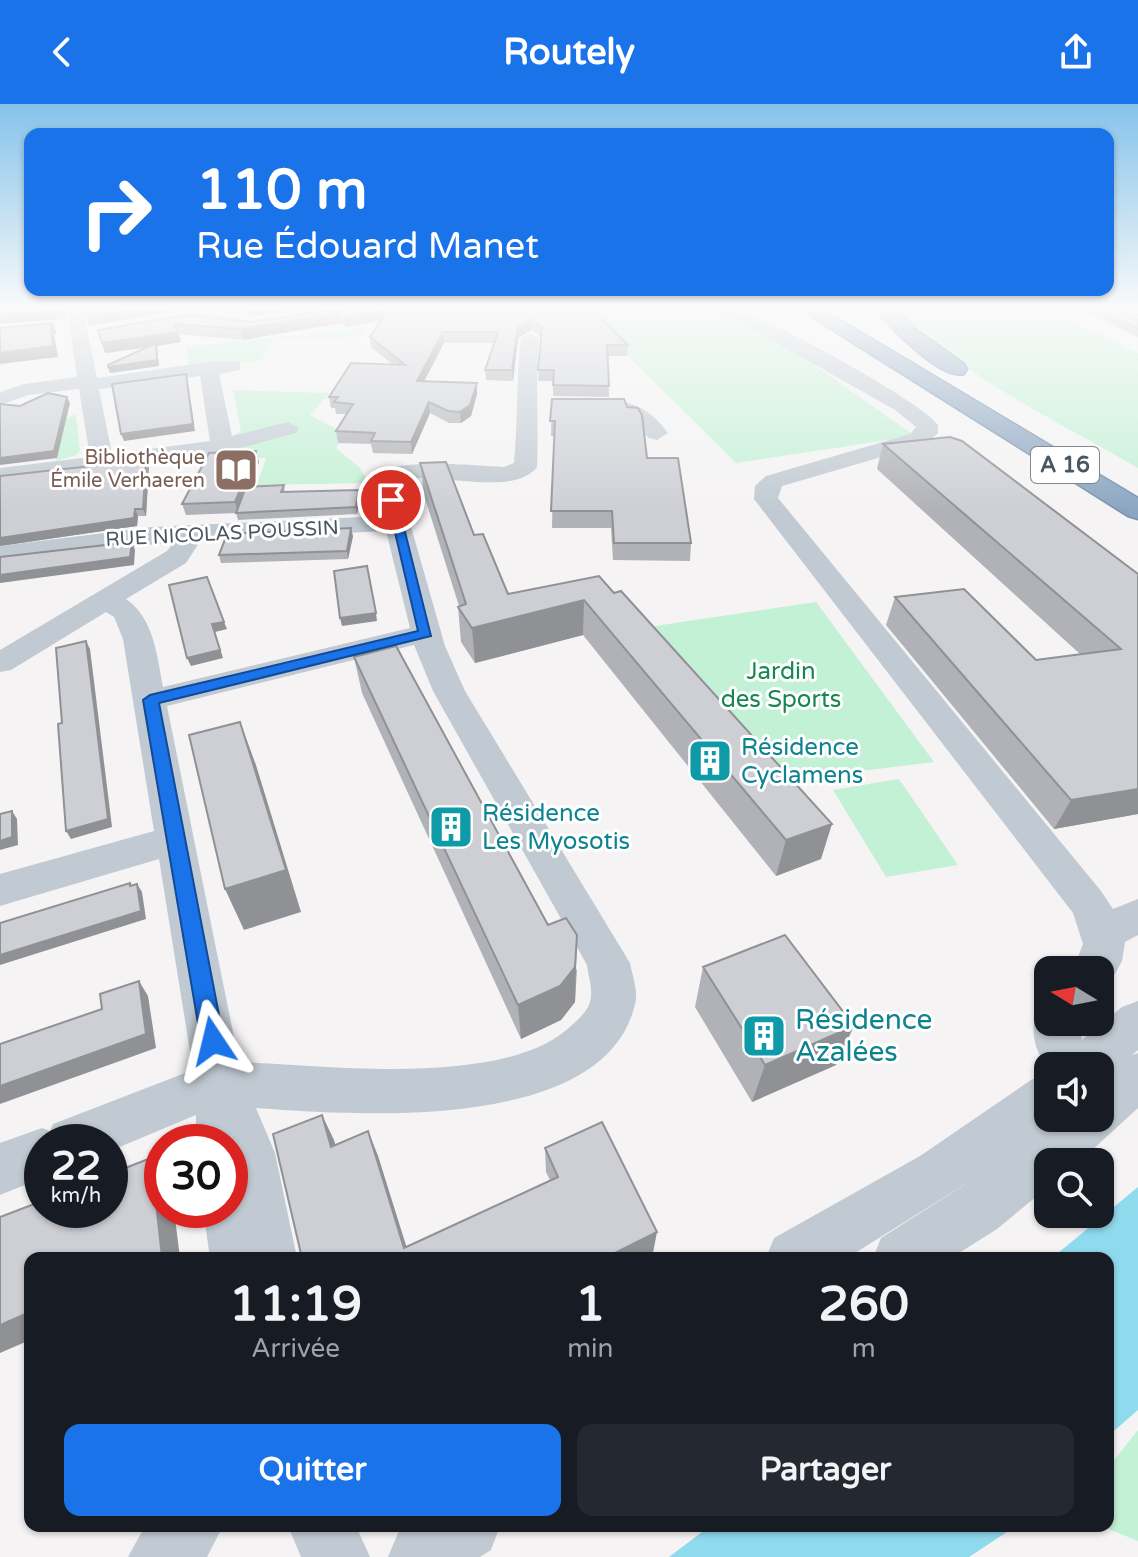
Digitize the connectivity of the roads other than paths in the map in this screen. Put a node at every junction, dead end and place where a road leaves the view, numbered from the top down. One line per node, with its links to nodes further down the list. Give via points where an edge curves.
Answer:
1 (47, 377): 14 (street)
2 (82, 377): 11 (street)
3 (100, 377): 11 (street)
4 (210, 377): 18 (street, via 222,439)
5 (525, 377): 13 (street)
6 (850, 377): 33 (street, via 919,417 927,425 924,445 774,481 767,486 766,499)
7 (916, 377): 15 (highway)
8 (921, 377): 15 (highway, A 16)
9 (951, 377): 22 (highway, A 16)
10 (969, 377): 12 (highway)
11 (85, 378): 14 (street); 19 (street)
12 (975, 381)
13 (522, 398): 17 (street, via 629,405); 20 (street, via 505,439); 20 (street, via 526,463 519,471)
14 (0, 399)
15 (993, 420): 23 (highway, A 16)
16 (288, 428): 18 (street)
17 (657, 433)
18 (207, 450): 19 (street)
19 (102, 463): 21 (street)
20 (499, 474): 24 (street, via 401,472 385,478)
21 (0, 475)
22 (1134, 481)
23 (1138, 510)
24 (397, 523): 25 (street, RUE NICOLAS POUSSIN); 28 (street)
25 (193, 532): 26 (street, RUE NICOLAS POUSSIN); 27 (street, via 177,557)
26 (0, 554)
27 (107, 599): 29 (street); 30 (street, via 134,624)
28 (426, 633): 30 (street); 36 (street, via 449,691 608,963 615,986 610,1016 596,1037 575,1053 465,1086 404,1092)
29 (0, 663)
30 (150, 700): 31 (street)
31 (177, 839): 32 (street); 36 (street)
32 (0, 890)
33 (1112, 940)
34 (1138, 1021): 35 (street)
35 (1114, 1075)
36 (220, 1085): 38 (street); 39 (street); 45 (street, via 249,1153)
37 (1034, 1106): 46 (street, via 938,1174)
38 (118, 1124)
39 (221, 1124)
40 (1064, 1132): 47 (street, via 978,1210)
41 (24, 1160): 42 (street)
42 (0, 1169)
43 (233, 1228): 44 (street)
44 (237, 1252)
45 (268, 1252)
46 (804, 1252)
47 (911, 1252)
48 (324, 1532): 50 (street)
49 (458, 1532): 51 (street)
50 (336, 1557)
51 (422, 1557)

